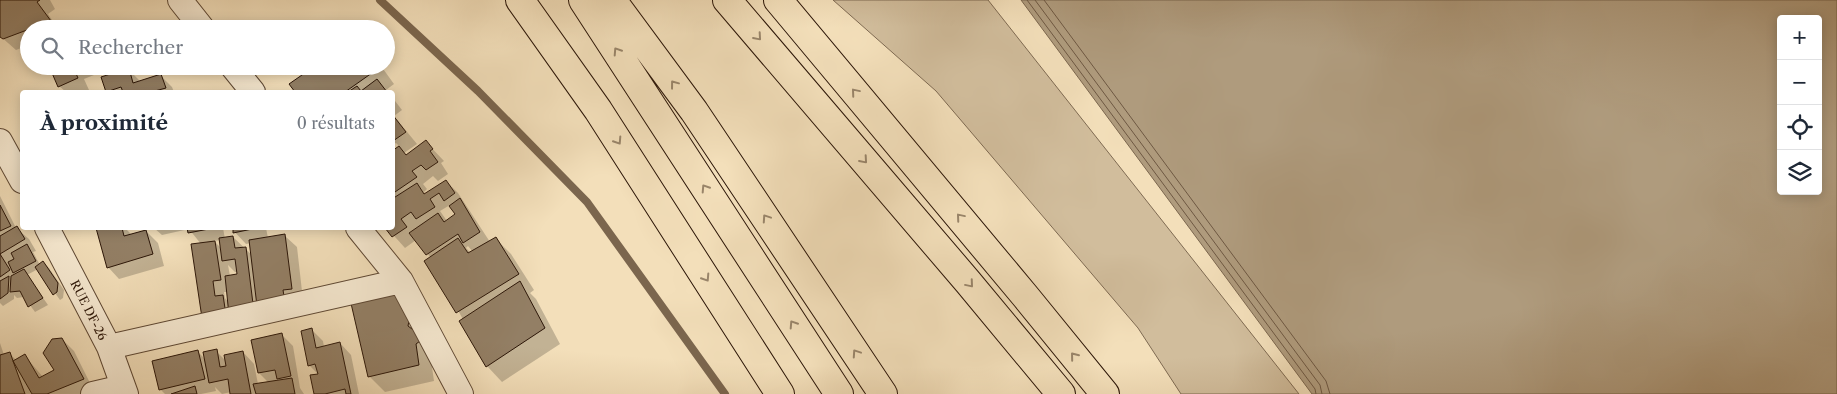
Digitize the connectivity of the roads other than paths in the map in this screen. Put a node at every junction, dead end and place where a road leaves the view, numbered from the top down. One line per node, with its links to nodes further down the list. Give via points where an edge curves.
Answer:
1 (180, 0): 8 (street)
2 (502, 0): 11 (highway)
3 (520, 0): 11 (highway)
4 (583, 0): 22 (highway, one-way to 4)
5 (612, 0): 23 (highway, one-way to 5, via 694,110)
6 (726, 0): 24 (highway, one-way to 24)
7 (778, 0): 25 (highway, one-way to 7)
8 (196, 20)
9 (239, 75): 10 (street)
10 (251, 90)
11 (598, 110): 21 (highway, one-way to 21)
12 (0, 141): 13 (street)
13 (20, 177)
14 (48, 230): 17 (street, RUE DF-26)
15 (360, 230): 16 (street)
16 (401, 282): 17 (street); 20 (street)
17 (109, 348): 18 (street, RUE DF-26)
18 (125, 390): 19 (street)
19 (93, 394)
20 (461, 394)
21 (780, 394)
22 (839, 394)
23 (883, 394)
24 (1061, 394)
25 (1104, 394)

